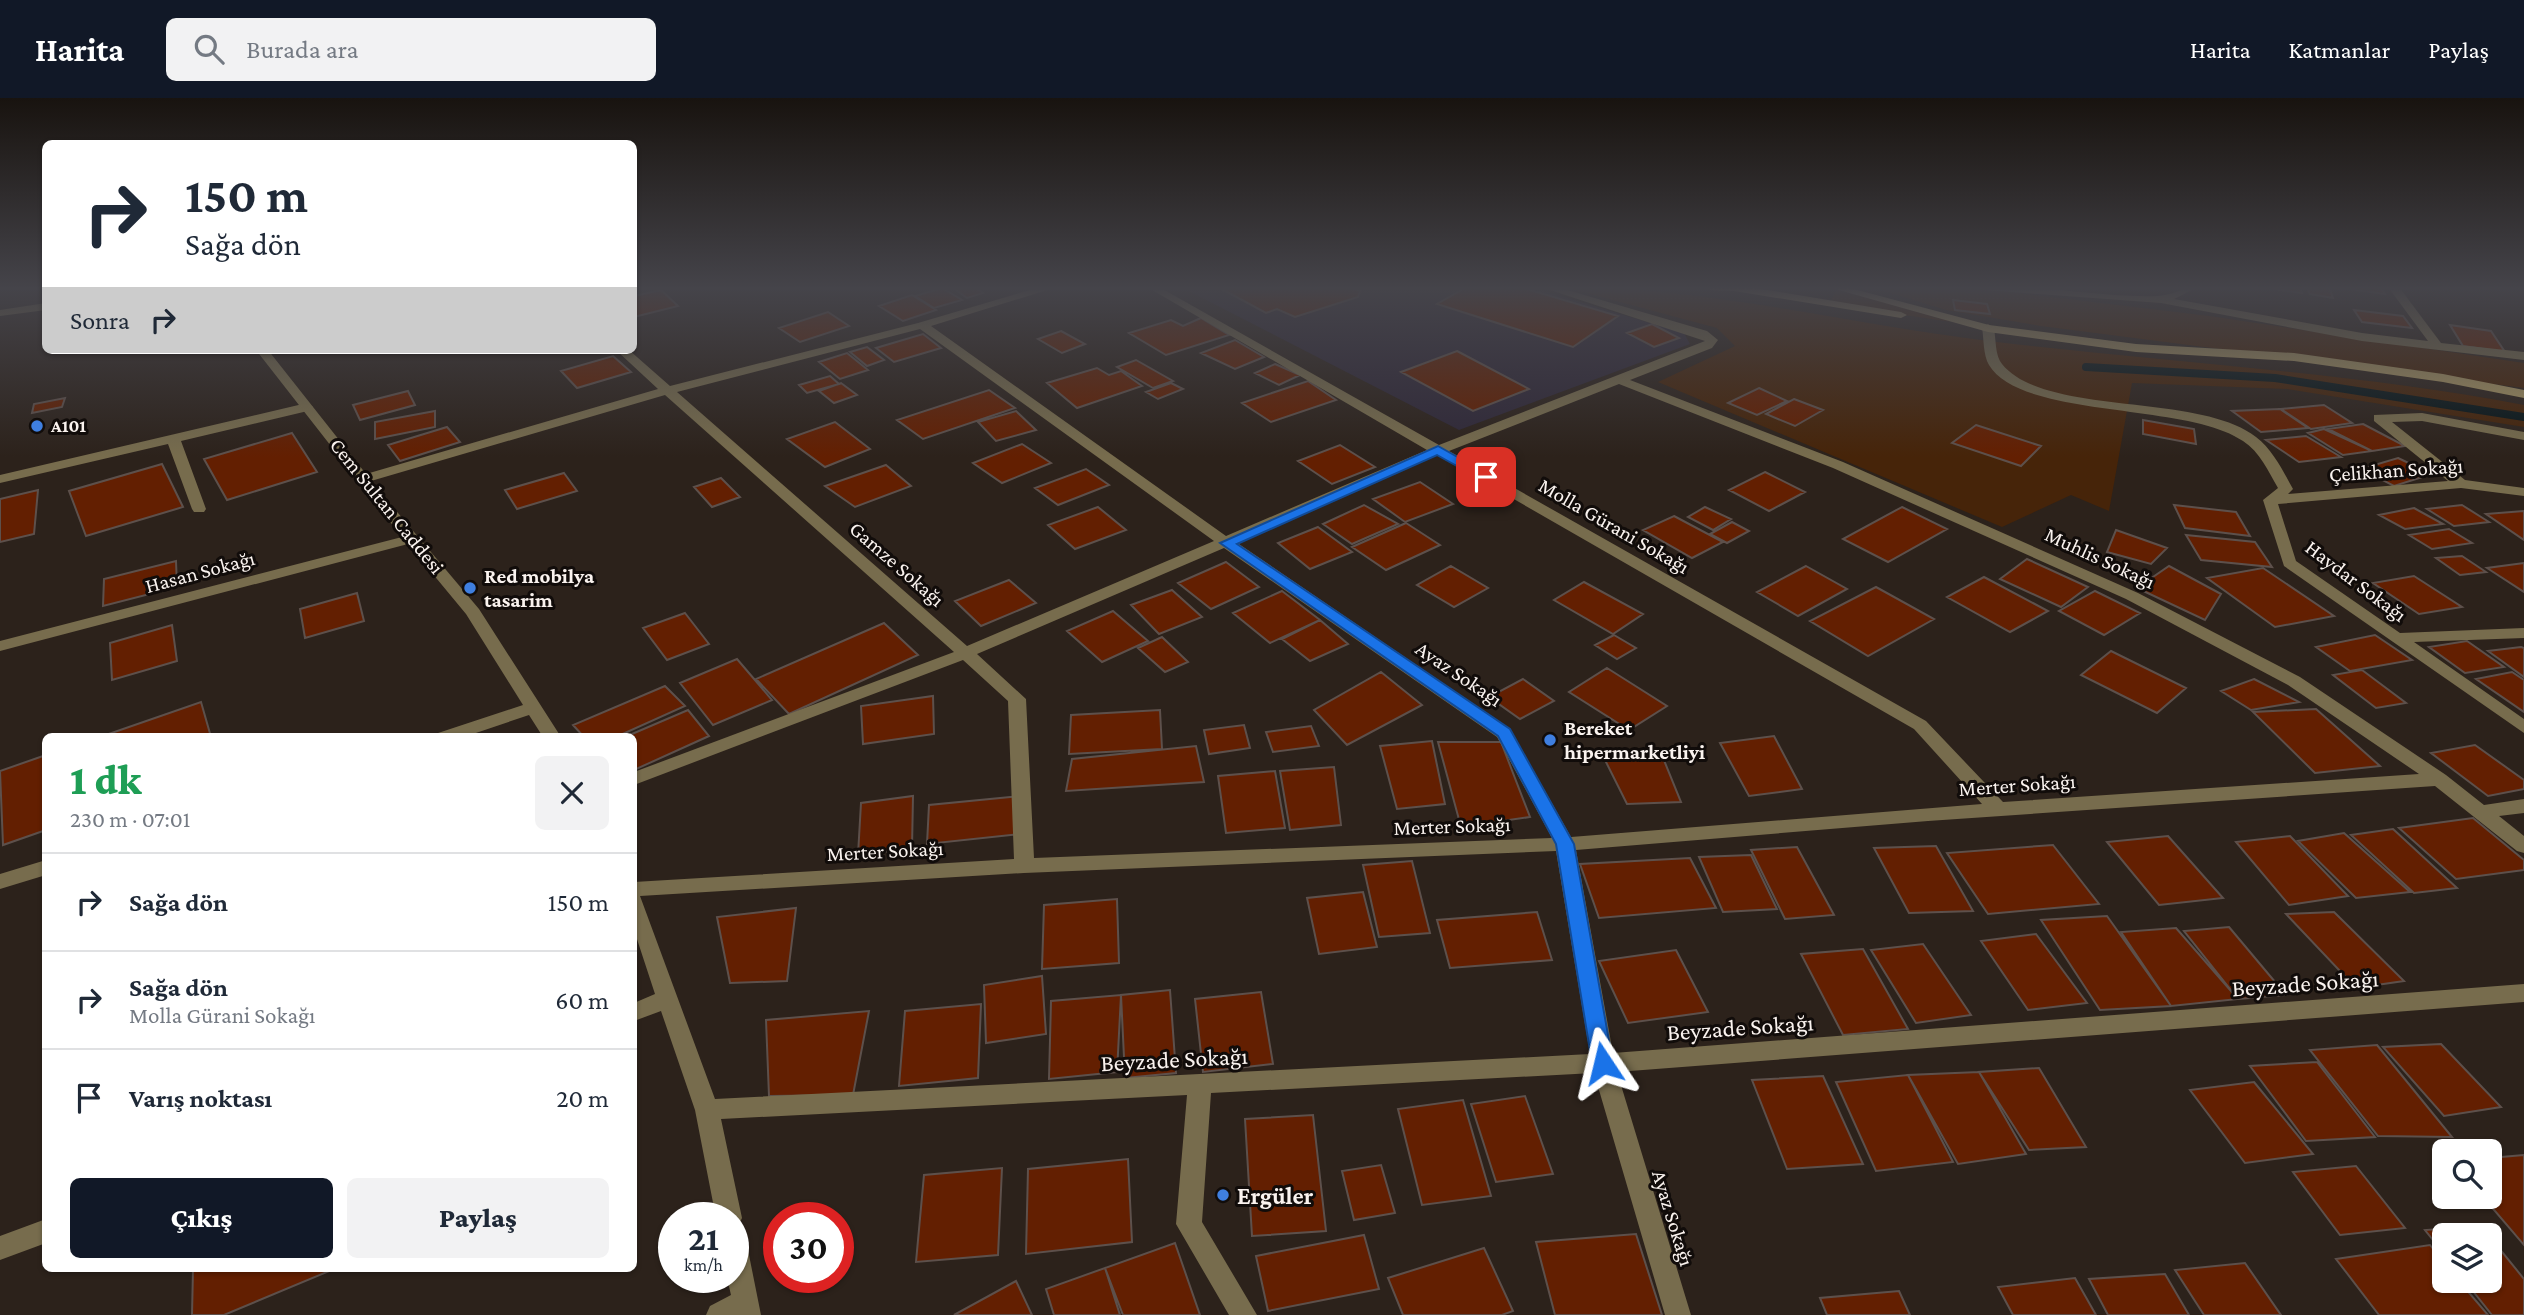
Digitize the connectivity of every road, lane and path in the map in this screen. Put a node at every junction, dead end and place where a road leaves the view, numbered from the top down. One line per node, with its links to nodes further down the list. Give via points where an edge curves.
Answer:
1 (849, 344): 13 (street)
2 (948, 344): 26 (street, Ayaz Sokağı)
3 (1252, 344): 18 (street, Molla Gürani Sokağı)
4 (1709, 344): 12 (street)
5 (1991, 344): 23 (street, via 1994,364 2015,381 2056,396 2162,411 2244,435 2266,454 2286,489)
6 (2105, 344): 14 (street, via 2294,357)
7 (2426, 344): 8 (street)
8 (2437, 345): 11 (street)
9 (265, 354): 15 (street, Cem Sultan Caddesi)
10 (627, 354): 13 (street, Gamze Sokağı)
11 (2524, 356)
12 (1619, 380): 18 (street); 36 (street, Muhlis Sokağı, via 1838,465 2133,596 2294,681)
13 (668, 390): 20 (street); 30 (street, Gamze Sokağı)
14 (2524, 394)
15 (307, 407): 17 (street); 20 (street, Cem Sultan Caddesi)
16 (2524, 436): 21 (street, via 2422,417 2379,418)
17 (173, 438): 19 (street); 24 (street)
18 (1438, 450): 26 (street); 38 (street, Molla Gürani Sokağı, via 1920,725)
19 (0, 479)
20 (363, 479): 25 (street, Cem Sultan Caddesi)
21 (2461, 484): 22 (street, Çelikhan Sokağı); 23 (street, Çelikhan Sokağı)
22 (2524, 492)
23 (2270, 500): 28 (street, Haydar Sokağı, via 2289,563)
24 (199, 509)
25 (411, 539): 29 (street, Hasan Sokağı); 31 (street, Cem Sultan Caddesi, via 473,612)
26 (1227, 543): 30 (street); 40 (street, Ayaz Sokağı, via 1504,733)
27 (2524, 633): 28 (street)
28 (2397, 638): 32 (street, Haydar Sokağı)
29 (0, 646)
30 (966, 653): 35 (street); 42 (street, Gamze Sokağı, via 1017,698)
31 (533, 708): 33 (street); 34 (street, Cem Sultan Caddesi)
32 (2524, 727)
33 (456, 733)
34 (549, 733)
35 (637, 778)
36 (2439, 779): 38 (street, Merter Sokağı); 39 (street, Muhlis Sokağı)
37 (2524, 806): 39 (street)
38 (1998, 809): 40 (street, Merter Sokağı)
39 (2481, 812): 41 (street, Muhlis Sokağı)
40 (1565, 844): 42 (street, Merter Sokağı); 50 (street, Ayaz Sokağı)
41 (2524, 846)
42 (1024, 866): 45 (street, Merter Sokağı)
43 (42, 868): 44 (street)
44 (0, 882)
45 (637, 889)
46 (637, 911): 48 (street)
47 (2524, 993): 50 (street, Beyzade Sokağı)
48 (667, 999): 49 (street); 52 (street)
49 (637, 1011)
50 (1603, 1063): 51 (street, Beyzade Sokağı); 59 (street, Ayaz Sokağı)
51 (1200, 1084): 52 (street, Beyzade Sokağı); 58 (street, via 1189,1224)
52 (707, 1110): 53 (street)
53 (726, 1202)
54 (42, 1232): 55 (street)
55 (0, 1248)
56 (747, 1308): 57 (street)
57 (719, 1315)
58 (1244, 1315)
59 (1678, 1315)

